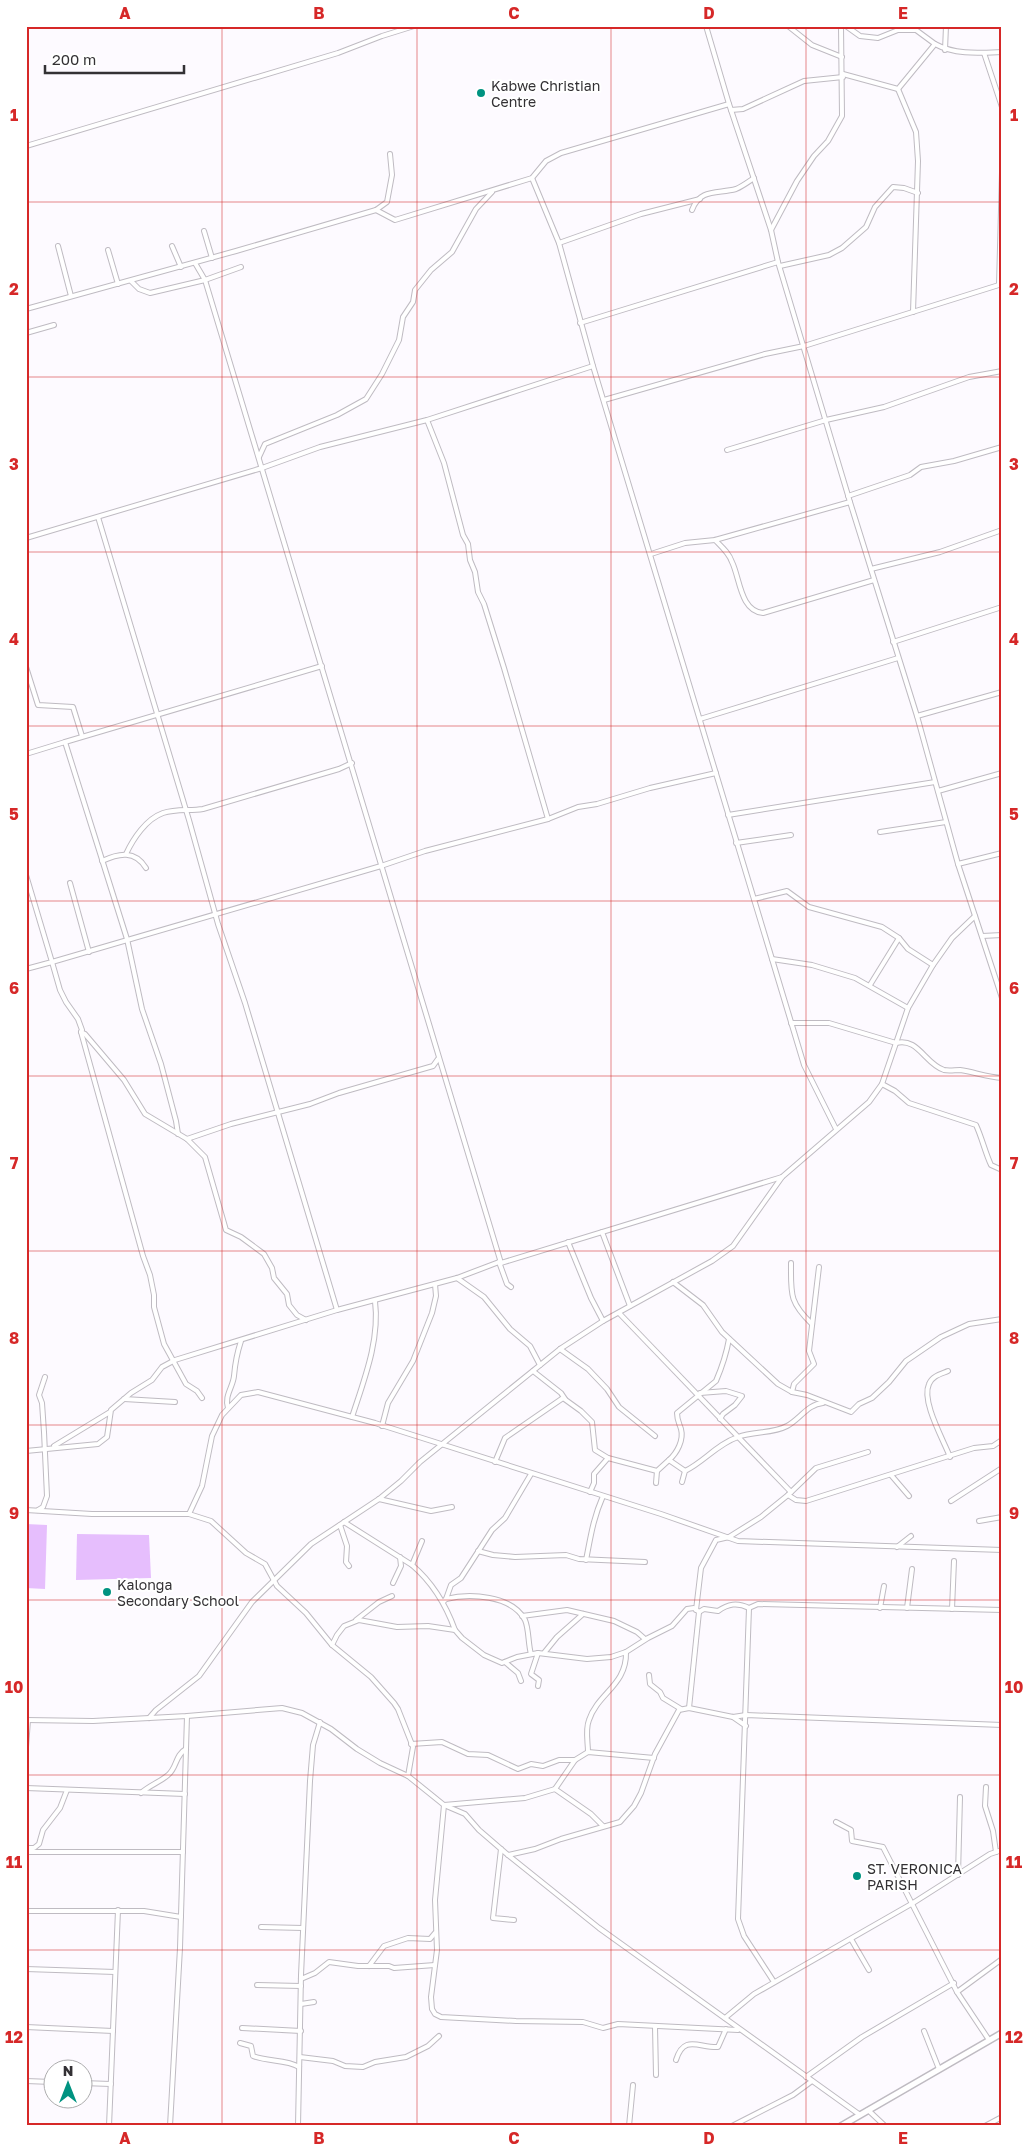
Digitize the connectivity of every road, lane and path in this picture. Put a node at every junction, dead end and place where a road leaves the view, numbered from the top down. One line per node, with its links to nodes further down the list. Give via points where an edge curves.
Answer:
1 (414, 26): 17 (street, via 338,53)
2 (706, 26): 14 (street)
3 (788, 26): 11 (street, via 812,45)
4 (841, 26): 11 (street)
5 (846, 26): 7 (street, via 860,36 878,38 898,30 916,30)
6 (946, 26): 8 (street)
7 (935, 44): 8 (street); 13 (street)
8 (946, 50): 10 (street)
9 (1002, 52): 10 (street)
10 (984, 53): 15 (street)
11 (842, 57): 12 (street)
12 (843, 76): 13 (street); 16 (street, via 804,81 743,109); 27 (street, via 842,116 828,141 797,181)
13 (898, 89): 23 (street, via 916,132)
14 (728, 104): 16 (street); 20 (street, via 561,152 546,161)
15 (1002, 107)
16 (731, 110): 21 (street)
17 (26, 146)
18 (390, 154): 25 (street, via 392,174 387,202)
19 (1002, 172): 42 (street)
20 (532, 178): 22 (street); 29 (street)
21 (754, 178): 24 (street, via 736,188 713,191); 27 (street)
22 (492, 192): 25 (street, via 394,220); 57 (street, via 476,209 452,252 415,290 403,317 399,340 366,398 337,415 265,444)
23 (918, 193): 36 (street, via 893,187 875,207 866,227 842,248 829,255); 45 (street)
24 (700, 199): 26 (street); 29 (street, via 641,214)
25 (376, 210): 33 (street)
26 (692, 210)
27 (771, 230): 34 (street)
28 (204, 231): 33 (street)
29 (559, 243): 46 (street)
30 (58, 246): 43 (street)
31 (172, 246): 37 (street)
32 (108, 250): 41 (street)
33 (212, 258): 35 (street)
34 (778, 262): 36 (street); 46 (street)
35 (195, 263): 37 (street); 39 (street)
36 (780, 266): 49 (street)
37 (181, 267): 40 (street)
38 (241, 267): 39 (street)
39 (206, 280): 40 (street, via 150,293); 57 (street)
40 (131, 281): 41 (street)
41 (118, 284): 43 (street)
42 (1000, 285): 45 (street)
43 (71, 296): 44 (street)
44 (26, 309)
45 (912, 312): 49 (street)
46 (580, 323): 50 (street)
47 (54, 325): 48 (street)
48 (26, 333)
49 (804, 346): 52 (street); 54 (street)
50 (593, 366): 52 (street); 53 (street)
51 (1002, 371): 54 (street, via 968,377 884,407)
52 (604, 400): 65 (street)
53 (427, 420): 58 (street, via 320,446); 87 (street, via 444,463 468,544 478,592)
54 (826, 420): 56 (street); 59 (street)
55 (1002, 447): 59 (street, via 921,467 910,476)
56 (727, 450)
57 (258, 456): 58 (street)
58 (262, 468): 61 (street); 71 (street)
59 (848, 496): 60 (street)
60 (850, 502): 64 (street); 66 (street)
61 (98, 517): 63 (street); 74 (street)
62 (1002, 530): 66 (street, via 940,552)
63 (26, 538)
64 (715, 540): 65 (street); 67 (street, via 733,562 738,585 748,604 759,613)
65 (650, 554): 76 (street)
66 (871, 569): 67 (street)
67 (874, 580): 69 (street)
68 (1002, 607): 69 (street)
69 (894, 642): 70 (street)
70 (898, 658): 75 (street); 76 (street)
71 (322, 666): 74 (street); 80 (street)
72 (26, 667): 77 (street, via 38,705 73,707)
73 (1002, 692): 75 (street)
74 (157, 714): 77 (street); 85 (street)
75 (917, 716): 83 (street)
76 (700, 719): 81 (street)
77 (82, 736): 78 (street)
78 (65, 742): 79 (street); 94 (street)
79 (26, 754)
80 (352, 762): 85 (street, via 203,809); 96 (street)
81 (716, 773): 86 (street); 87 (street, via 578,807)
82 (1002, 773): 84 (street)
83 (935, 782): 84 (street); 86 (street)
84 (938, 791): 88 (street)
85 (186, 809): 93 (street, via 155,818 133,838); 101 (street)
86 (728, 815): 91 (street)
87 (548, 818): 96 (street)
88 (946, 822): 89 (street); 95 (street)
89 (880, 832)
90 (791, 835): 91 (street)
91 (736, 842): 100 (street)
92 (1002, 853): 95 (street)
93 (126, 854): 94 (street); 97 (street, via 137,858)
94 (102, 861): 106 (street)
95 (958, 864): 102 (street)
96 (381, 866): 101 (street); 118 (street)
97 (146, 868)
98 (26, 875): 109 (street)
99 (70, 883): 107 (street)
100 (754, 899): 105 (street, via 786,891 810,907 875,924); 108 (street)
101 (215, 913): 106 (street); 123 (street)
102 (975, 916): 104 (street); 110 (street, via 952,938)
103 (1002, 935): 104 (street)
104 (982, 936): 113 (street)
105 (899, 938): 110 (street, via 908,949); 112 (street)
106 (127, 939): 107 (street); 125 (street, via 142,1009 161,1064)
107 (89, 952): 109 (street)
108 (772, 959): 112 (street, via 812,965); 115 (street)
109 (52, 962): 111 (street); 116 (street, via 60,990 78,1019)
110 (932, 965): 114 (street)
111 (26, 969)
112 (870, 985): 114 (street)
113 (1002, 998)
114 (908, 1008): 117 (street)
115 (792, 1023): 117 (street, via 829,1023); 124 (street, via 809,1076)
116 (81, 1032): 125 (street, via 124,1080 145,1114); 149 (street, via 150,1275 162,1340)
117 (896, 1043): 121 (street, via 910,1043 943,1070); 122 (street)
118 (438, 1059): 119 (street); 120 (street)
119 (435, 1065): 120 (street); 123 (street)
120 (442, 1067): 131 (street)
121 (1002, 1078)
122 (882, 1084): 124 (street, via 869,1102); 127 (street, via 909,1103 976,1125 991,1165)
123 (277, 1112): 126 (street); 140 (street)
124 (836, 1129): 128 (street)
125 (178, 1134): 126 (street)
126 (187, 1140): 143 (street, via 206,1160 226,1230 241,1236 264,1254 274,1278 287,1294 289,1305)
127 (1002, 1170)
128 (782, 1177): 129 (street); 135 (street, via 733,1246)
129 (602, 1232): 130 (street); 139 (street)
130 (568, 1242): 131 (street); 144 (street)
131 (500, 1263): 134 (street); 137 (street)
132 (792, 1263): 145 (street, via 793,1300 802,1316)
133 (819, 1267): 145 (street)
134 (457, 1278): 136 (street); 150 (street, via 484,1297 510,1329 530,1346)
135 (673, 1282): 139 (street); 146 (street, via 703,1305)
136 (435, 1284): 138 (street); 165 (street, via 436,1296 430,1320 413,1361 388,1403)
137 (511, 1287)
138 (375, 1301): 140 (street); 163 (street, via 372,1348)
139 (630, 1306): 141 (street)
140 (337, 1310): 143 (street)
141 (619, 1313): 144 (street); 155 (street)
142 (1002, 1319): 160 (street, via 969,1324 941,1337 906,1361 878,1393 851,1412)
143 (306, 1320): 147 (street)
144 (603, 1321): 148 (street)
145 (812, 1324): 154 (street, via 809,1351 814,1364 794,1384)
146 (730, 1339): 154 (street, via 778,1384); 155 (street, via 723,1369 716,1381)
147 (241, 1341): 149 (street); 161 (street, via 235,1375 226,1400)
148 (560, 1349): 150 (street); 166 (street, via 588,1369 619,1407)
149 (173, 1361): 156 (street, via 186,1384); 157 (street)
150 (540, 1365): 151 (street)
151 (533, 1371): 158 (street); 169 (street)
152 (948, 1371): 174 (street, via 932,1379 927,1395 930,1412)
153 (45, 1377): 170 (street, via 39,1395)
154 (792, 1392): 160 (street)
155 (698, 1394): 164 (street); 164 (street, via 726,1391 742,1396); 176 (street, via 677,1413 681,1435 676,1454)
156 (202, 1398)
157 (124, 1399): 159 (street); 162 (street)
158 (565, 1399): 175 (street, via 592,1422 595,1450); 177 (street, via 561,1398 505,1438)
159 (175, 1402)
160 (825, 1403): 167 (street, via 817,1403 788,1425 773,1431)
161 (228, 1408): 163 (street, via 241,1395 258,1392); 194 (street, via 212,1436 202,1486)
162 (110, 1412): 171 (street); 171 (street, via 107,1437 98,1444)
163 (352, 1417): 165 (street)
164 (720, 1419): 167 (street)
165 (382, 1426): 169 (street)
166 (655, 1436)
167 (737, 1437): 179 (street); 186 (street)
168 (1002, 1440): 174 (street, via 992,1446 974,1448)
169 (441, 1445): 177 (street); 189 (street)
170 (44, 1448): 171 (street); 172 (street); 193 (street, via 47,1496)
171 (52, 1448)
172 (26, 1451)
173 (868, 1452): 186 (street, via 816,1468)
174 (950, 1457): 182 (street)
175 (608, 1458): 180 (street); 185 (street, via 594,1474)
176 (669, 1460): 179 (street); 180 (street)
177 (495, 1462): 181 (street)
178 (1002, 1468): 190 (street)
179 (685, 1471): 183 (street)
180 (657, 1472): 184 (street)
181 (531, 1474): 185 (street); 204 (street, via 505,1518)
182 (891, 1475): 186 (street, via 806,1501 796,1500); 188 (street)
183 (682, 1482)
184 (656, 1483)
185 (590, 1492): 187 (street)
186 (790, 1494): 200 (street)
187 (603, 1496): 200 (street); 206 (street, via 591,1526)
188 (909, 1496)
189 (379, 1499): 191 (street, via 431,1511); 197 (street)
190 (951, 1501)
191 (452, 1508)
192 (26, 1510): 193 (street)
193 (38, 1510): 194 (street, via 92,1514)
194 (189, 1514): 212 (street, via 217,1526 265,1564)
195 (1002, 1517): 196 (street)
196 (980, 1521)
197 (344, 1522): 198 (street); 205 (street)
198 (340, 1525): 210 (street, via 346,1546 346,1562); 212 (street, via 311,1544)
199 (911, 1536): 202 (street)
200 (729, 1537): 202 (street, via 748,1542); 222 (street, via 716,1540 702,1566)
201 (422, 1541): 209 (street)
202 (897, 1547): 203 (street)
203 (1002, 1550)
204 (478, 1551): 206 (street, via 515,1557 566,1555); 216 (street, via 461,1578 451,1585)
205 (400, 1557): 209 (street); 213 (street, via 401,1566)
206 (586, 1560): 208 (street)
207 (954, 1561): 220 (street)
208 (646, 1562)
209 (412, 1565): 216 (street)
210 (350, 1566)
211 (912, 1569): 219 (street)
212 (274, 1580): 228 (street); 244 (street, via 233,1626 199,1676)
213 (393, 1583)
214 (884, 1586): 218 (street)
215 (392, 1596): 225 (street, via 378,1602)
216 (444, 1600): 224 (street, via 462,1596 504,1602); 226 (street)
217 (749, 1608): 218 (street, via 758,1604); 222 (street, via 729,1604 718,1611 704,1608); 241 (street)
218 (880, 1608): 219 (street)
219 (907, 1608): 220 (street)
220 (952, 1609): 221 (street)
221 (1002, 1610)
222 (698, 1611): 227 (street, via 691,1608 684,1611 672,1626); 239 (street)
223 (584, 1614): 224 (street, via 567,1610); 227 (street, via 601,1616 624,1625); 232 (street)
224 (522, 1616): 231 (street)
225 (356, 1620): 226 (street, via 397,1627 428,1626); 228 (street, via 344,1626)
226 (455, 1630): 233 (street, via 484,1654)
227 (645, 1639): 229 (street)
228 (332, 1645): 249 (street, via 371,1677 394,1703)
229 (626, 1652): 232 (street, via 597,1658); 252 (street, via 622,1676 588,1723)
230 (538, 1653): 231 (street); 232 (street); 234 (street)
231 (531, 1654): 233 (street)
232 (544, 1654)
233 (505, 1662): 235 (street)
234 (531, 1674): 235 (street); 238 (street, via 539,1680)
235 (520, 1675): 237 (street)
236 (649, 1675): 240 (street, via 650,1684 663,1698)
237 (521, 1681)
238 (538, 1686)
239 (689, 1708): 240 (street); 243 (street)
240 (681, 1709): 253 (street)
241 (746, 1715): 243 (street); 247 (street); 248 (street)
242 (187, 1716): 244 (street); 246 (street, via 282,1708); 251 (street)
243 (732, 1717): 248 (street)
244 (149, 1718): 245 (street)
245 (27, 1720): 250 (street)
246 (320, 1722): 255 (street, via 380,1764); 279 (street, via 312,1755)
247 (1002, 1725)
248 (746, 1726): 289 (street, via 738,1920 744,1936)
249 (411, 1744): 254 (street, via 442,1742 468,1754 488,1755 518,1769 531,1764 543,1766 560,1760); 255 (street)
250 (26, 1747)
251 (186, 1749): 260 (street, via 177,1756 170,1773); 261 (street)
252 (588, 1752): 253 (street); 254 (street)
253 (654, 1758): 265 (street, via 634,1806 620,1822)
254 (575, 1760): 258 (street)
255 (408, 1776): 263 (street)
256 (986, 1787): 270 (street, via 985,1806)
257 (26, 1788): 259 (street)
258 (555, 1789): 263 (street, via 525,1798); 265 (street)
259 (67, 1790): 260 (street); 267 (street, via 60,1808 43,1830 39,1844)
260 (141, 1793): 261 (street)
261 (185, 1794): 269 (street)
262 (960, 1797): 272 (street)
263 (444, 1805): 266 (street, via 466,1814); 280 (street)
264 (836, 1822): 273 (street, via 851,1830 852,1841 883,1846)
265 (603, 1826): 271 (street)
266 (501, 1849): 271 (street); 277 (street, via 493,1918)
267 (26, 1850): 269 (street)
268 (1002, 1850): 270 (street)
269 (183, 1852): 276 (street)
270 (996, 1852): 272 (street)
271 (508, 1855): 296 (street, via 599,1928)
272 (958, 1875): 273 (street)
273 (913, 1903): 281 (street); 290 (street)
274 (118, 1910): 275 (street); 276 (street); 287 (street)
275 (26, 1911)
276 (181, 1917): 325 (street)
277 (514, 1920)
278 (262, 1927): 279 (street)
279 (304, 1928): 288 (street)
280 (435, 1932): 283 (street); 284 (street, via 430,1939 408,1938 384,1946)
281 (851, 1939): 286 (street); 289 (street)
282 (1002, 1959): 293 (street)
283 (436, 1964): 284 (street, via 394,1968); 297 (street, via 432,2009 441,2017 583,2022 603,2028 618,2024)
284 (369, 1966): 288 (street, via 327,1962 315,1973)
285 (26, 1969): 287 (street)
286 (869, 1970)
287 (115, 1972): 302 (street)
288 (301, 1979): 292 (street)
289 (774, 1982): 296 (street, via 745,2000)
290 (954, 1983): 293 (street); 314 (street, via 862,2036)
291 (257, 1985): 292 (street)
292 (301, 1986): 295 (street)
293 (957, 1992): 307 (street)
294 (314, 2002): 295 (street)
295 (301, 2004): 303 (street)
296 (725, 2018): 301 (street)
297 (655, 2026): 300 (street); 313 (street)
298 (26, 2027): 302 (street)
299 (242, 2028): 303 (street)
300 (726, 2029): 301 (street); 310 (street, via 718,2047 684,2046 678,2051)
301 (739, 2030): 314 (street)
302 (113, 2031): 319 (street)
303 (300, 2031): 309 (street)
304 (924, 2031): 312 (street)
305 (1002, 2033): 307 (street)
306 (439, 2036): 309 (street, via 428,2046 406,2057 363,2067)
307 (989, 2040): 312 (street)
308 (240, 2042): 311 (street, via 251,2046 254,2056 260,2059)
309 (300, 2057): 311 (street)
310 (676, 2060)
311 (299, 2067): 326 (street)
312 (939, 2069): 321 (street)
313 (656, 2075)
314 (806, 2077): 317 (street)
315 (26, 2081): 316 (street)
316 (42, 2082)
317 (812, 2082): 322 (street); 328 (street)
318 (92, 2083): 319 (street)
319 (111, 2084): 324 (street)
320 (633, 2085): 327 (street)
321 (868, 2110): 322 (street); 330 (street)
322 (860, 2115): 329 (street)
323 (1002, 2117): 331 (street)
324 (109, 2126)
325 (170, 2126)
326 (298, 2126)
327 (629, 2126)
328 (732, 2126)
329 (841, 2126)
330 (885, 2126)
331 (985, 2126)

